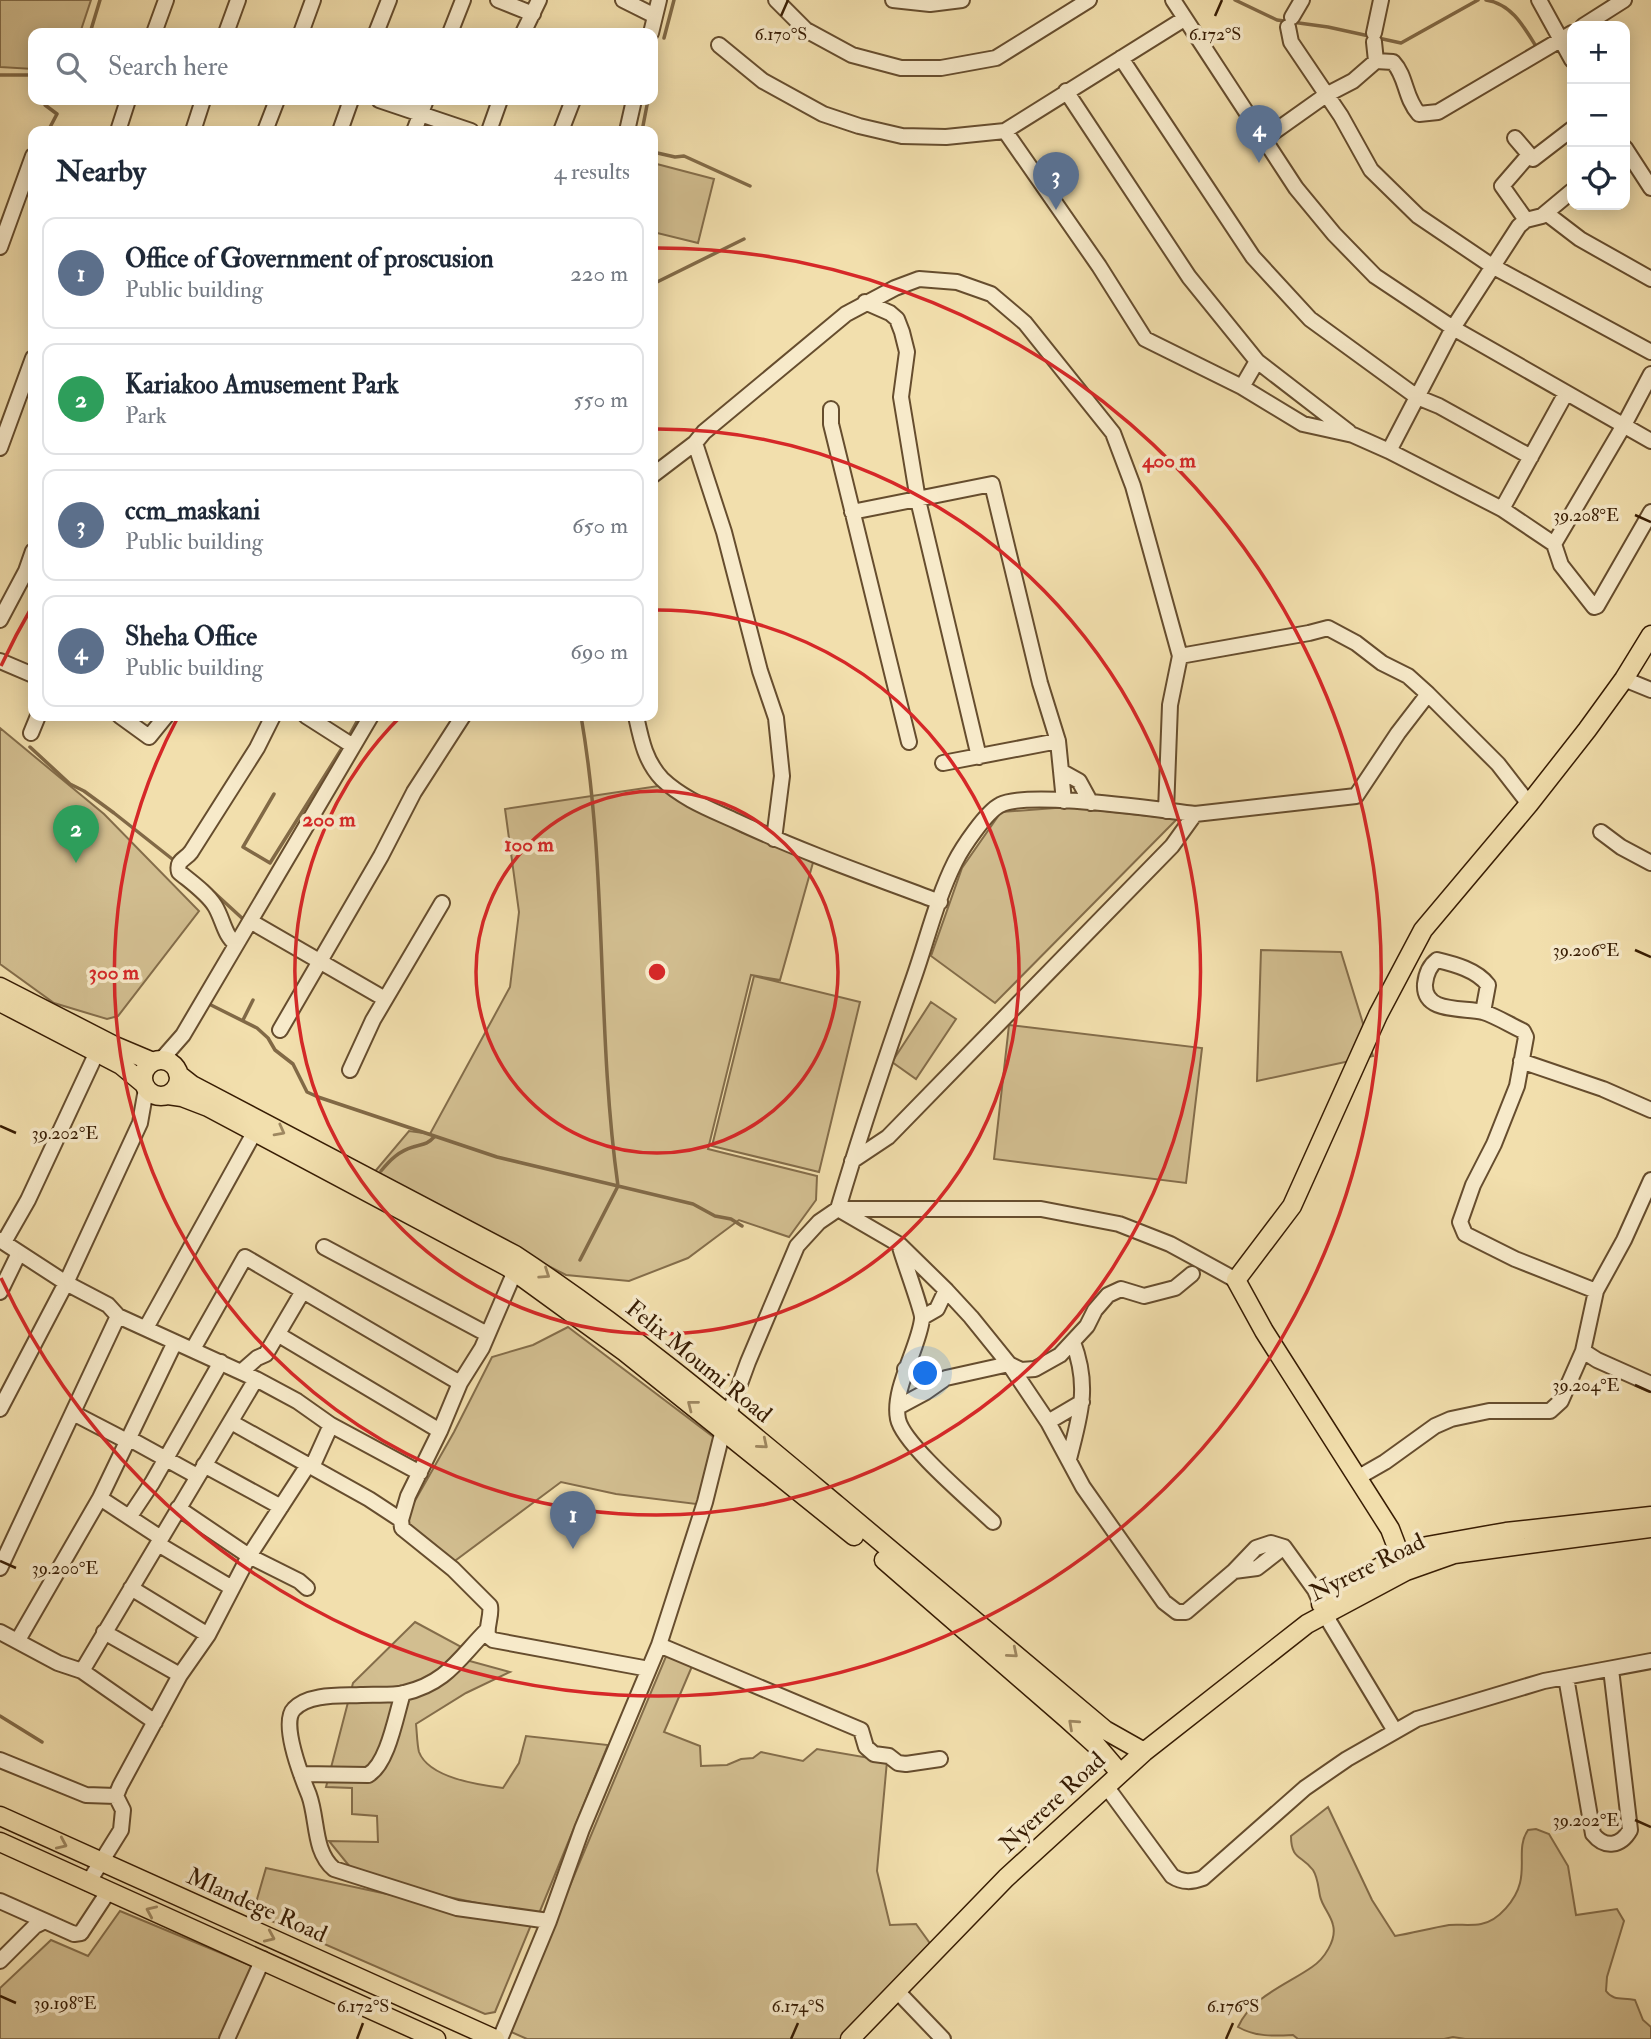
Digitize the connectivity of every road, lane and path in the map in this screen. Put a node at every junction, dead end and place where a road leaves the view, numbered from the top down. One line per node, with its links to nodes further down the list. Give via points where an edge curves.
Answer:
1 (166, 0): 23 (street)
2 (239, 0): 24 (street)
3 (313, 0): 25 (street)
4 (389, 0): 26 (street)
5 (463, 0): 27 (street)
6 (498, 0): 19 (street)
7 (539, 0): 19 (street)
8 (624, 0): 20 (street)
9 (659, 0): 20 (street)
10 (776, 0): 13 (street, via 806,30 852,55 901,68 941,68 996,58)
11 (893, 0): 12 (street, via 930,4)
12 (962, 0)
13 (1089, 0)
14 (1173, 0): 21 (street)
15 (1302, 0): 35 (street, via 1290,22 1291,42)
16 (1381, 0): 33 (street, via 1374,38)
17 (1539, 0): 30 (street)
18 (1624, 0): 22 (street)
19 (533, 14): 28 (street)
20 (655, 16): 29 (street)
21 (1184, 19): 32 (street); 56 (street)
22 (1591, 21)
23 (156, 28)
24 (228, 28)
25 (303, 28)
26 (378, 28)
27 (452, 28)
28 (526, 28)
29 (652, 28)
30 (1567, 37): 33 (street, via 1438,112 1419,114 1403,86 1402,72 1393,62)
31 (719, 45): 53 (street, via 763,81 823,114 859,126 902,136)
32 (1122, 58): 34 (street); 75 (street, via 1256,261 1310,319)
33 (1376, 61): 35 (street, via 1353,81)
34 (1066, 91): 53 (street); 70 (street, via 1189,277)
35 (1326, 95): 56 (street); 65 (street, via 1371,170 1391,191 1418,216)
36 (126, 105): 44 (street)
37 (201, 105): 45 (street)
38 (275, 105): 46 (street)
39 (349, 105): 47 (street)
40 (498, 105): 50 (street)
41 (571, 105): 51 (street)
42 (633, 105): 52 (street)
43 (424, 107): 48 (street); 49 (street)
44 (120, 126)
45 (194, 126)
46 (267, 126)
47 (342, 126)
48 (416, 126)
49 (461, 126)
50 (491, 126)
51 (563, 126)
52 (628, 126)
53 (1005, 131): 73 (street, via 1145,339)
54 (1567, 133): 57 (street, via 1533,159)
55 (1515, 138): 57 (street)
56 (1264, 139): 68 (street, via 1296,188 1375,276)
57 (1528, 156): 63 (street, via 1502,186)
58 (1630, 156): 60 (street)
59 (28, 170): 64 (street)
60 (1650, 186)
61 (1567, 195): 62 (street)
62 (1546, 213): 63 (street); 66 (street, via 1580,239)
63 (1526, 220): 65 (street)
64 (0, 247)
65 (1492, 266): 68 (street); 69 (street)
66 (1651, 278)
67 (865, 302): 82 (street, via 796,354); 87 (street, via 890,313 902,332 907,352 901,397); 95 (street, via 919,279 957,282 991,294 1025,323 1113,433 1133,485)
68 (1453, 328): 74 (street); 75 (street)
69 (1651, 352)
70 (1257, 361): 73 (street); 77 (street)
71 (28, 372): 83 (street)
72 (1651, 374): 78 (street)
73 (1242, 387): 79 (street, via 1303,424)
74 (1566, 393): 78 (street); 85 (street)
75 (1417, 397): 84 (street); 85 (street)
76 (831, 409): 89 (street)
77 (1323, 412): 79 (street); 80 (street)
78 (1624, 425): 81 (street); 91 (street)
79 (1316, 426): 80 (street)
80 (1353, 435): 84 (street)
81 (1651, 441)
82 (695, 443): 86 (street); 122 (street, via 776,718 782,776)
83 (0, 448)
84 (1389, 451): 88 (street)
85 (1531, 457): 88 (street)
86 (658, 471)
87 (918, 500): 89 (street); 110 (street, via 992,484); 113 (street)
88 (1502, 509): 91 (street)
89 (852, 512): 111 (street)
90 (1651, 512): 91 (street, via 1597,606 1590,604 1561,565)
91 (1554, 544)
92 (28, 565): 93 (street)
93 (0, 620)
94 (1651, 635): 98 (main road)
95 (1180, 656): 100 (street, via 1328,628 1408,676); 119 (street, via 1170,705)
96 (0, 661): 97 (street)
97 (28, 673)
98 (1624, 679): 99 (street); 118 (main road)
99 (1651, 690)
100 (1428, 694): 118 (street, via 1498,764); 120 (street, via 1356,796)
101 (36, 721): 109 (street)
102 (127, 721): 103 (street, via 149,737)
103 (162, 721)
104 (270, 721): 127 (street, via 199,840 179,864 179,872 210,899)
105 (314, 721): 112 (street)
106 (368, 721): 112 (street)
107 (460, 721): 128 (street, via 414,792)
108 (637, 721): 122 (street, via 649,762 663,779 692,802)
109 (31, 733)
110 (1058, 741): 113 (street); 115 (street)
111 (909, 742)
112 (353, 746): 126 (street)
113 (979, 757): 114 (street)
114 (943, 763)
115 (1061, 771): 116 (street); 117 (street, via 1079,781)
116 (1064, 801): 117 (street); 124 (street, via 1018,800 999,805 955,862)
117 (1091, 803): 119 (street)
118 (1529, 804): 151 (main road, via 1423,930 1378,1015 1292,1206)
119 (1166, 811): 120 (street)
120 (1195, 814): 142 (street, via 1172,846 888,1137)
121 (1601, 832): 123 (street)
122 (774, 839): 124 (street)
123 (1651, 863)
124 (940, 902): 142 (street)
125 (442, 903): 130 (street)
126 (250, 921): 127 (street); 128 (street)
127 (236, 944): 136 (street)
128 (320, 962): 130 (street); 133 (street)
129 (0, 987): 136 (main road, Felix Moumi Road, via 116,1046)
130 (385, 999): 137 (street)
131 (0, 1002): 134 (main road, Felix Moumi Road)
132 (1483, 1012): 132 (street, via 1452,1009 1431,1000 1425,988 1433,961 1444,961 1484,980 1488,985); 135 (street, via 1523,1031)
133 (280, 1030)
134 (97, 1052): 138 (main road, Felix Moumi Road); 145 (street, via 28,1200)
135 (1521, 1061): 139 (street); 154 (street, via 1517,1086 1460,1222 1465,1234 1482,1244)
136 (167, 1066): 138 (main road, via 176,1088); 138 (main road, via 143,1074); 141 (main road, Felix Moumi Road, one-way to 141)
137 (349, 1070)
138 (155, 1091): 140 (main road, Felix Moumi Road, via 208,1107); 152 (street, via 153,1105)
139 (1651, 1110)
140 (254, 1133): 141 (main road, Felix Moumi Road); 159 (street)
141 (309, 1154): 149 (main road, Felix Moumi Road)
142 (852, 1161): 144 (street)
143 (1651, 1180): 154 (street)
144 (838, 1209): 146 (street); 151 (street, via 1041,1209 1119,1224 1170,1244); 179 (street, via 797,1246)
145 (2, 1241): 148 (street)
146 (900, 1245): 153 (street); 158 (street)
147 (324, 1247): 160 (street)
148 (19, 1253): 152 (street); 156 (street)
149 (517, 1265): 160 (street); 179 (main road, Felix Moumi Road, via 599,1332)
150 (1192, 1274): 163 (street, via 1175,1288 1144,1296 1121,1289 1108,1294)
151 (1236, 1280): 189 (main road)
152 (65, 1283): 157 (street, via 108,1305); 176 (street)
153 (947, 1290): 158 (street, via 937,1309); 167 (street)
154 (1596, 1290): 165 (street)
155 (303, 1291): 161 (street); 164 (street, via 245,1257); 171 (street)
156 (0, 1292)
157 (118, 1316): 159 (street); 177 (street)
158 (922, 1317): 168 (street)
159 (146, 1328): 162 (street)
160 (487, 1334): 171 (street)
161 (279, 1335): 169 (street, via 266,1354); 182 (street)
162 (175, 1342): 164 (street); 183 (street)
163 (1073, 1342): 167 (street, via 1035,1369 1021,1370); 174 (street, via 1083,1380)
164 (193, 1349): 166 (street)
165 (1583, 1351): 173 (street); 189 (street, via 1556,1408 1489,1411 1451,1419)
166 (220, 1362): 169 (street); 184 (street)
167 (1009, 1364): 172 (street); 180 (street)
168 (905, 1369): 172 (street); 175 (street)
169 (242, 1372): 170 (street)
170 (256, 1379): 178 (street); 181 (street)
171 (460, 1383): 182 (street)
172 (935, 1384): 175 (street)
173 (1651, 1384)
174 (1082, 1402): 180 (street); 185 (street)
175 (898, 1407): 196 (street, via 903,1432)
176 (0, 1409)
177 (72, 1413): 183 (street); 202 (street)
178 (230, 1422): 186 (street); 187 (street)
179 (726, 1422): 200 (main road, Felix Moumi Road); 213 (street)
180 (1048, 1422): 185 (street)
181 (331, 1425): 186 (street); 188 (street)
182 (440, 1431): 188 (street)
183 (127, 1439): 184 (street); 190 (street)
184 (165, 1458): 187 (street); 193 (street)
185 (1069, 1459): 206 (street, via 1083,1487 1171,1608 1186,1612 1256,1548 1271,1543 1284,1547)
186 (310, 1466): 191 (street); 195 (street)
187 (200, 1471): 191 (street); 192 (street)
188 (419, 1473): 195 (street)
189 (1357, 1478): 201 (main road, via 1390,1530)
190 (100, 1498): 193 (street); 212 (street)
191 (281, 1507): 199 (street)
192 (178, 1508): 198 (street); 199 (street)
193 (130, 1516): 198 (street)
194 (1651, 1516): 201 (main road, Nyrere Road, via 1448,1541 1427,1546)
195 (401, 1520): 208 (street, via 402,1528 453,1569 489,1606)
196 (993, 1522)
197 (1651, 1528): 201 (main road, Nyrere Road)
198 (159, 1541): 203 (street); 204 (street)
199 (249, 1556): 204 (street); 205 (street)
200 (892, 1560): 223 (main road, Felix Moumi Road, one-way to 223, via 1105,1730); 226 (main road, Felix Moumi Road, one-way to 200, via 1097,1746)
201 (1403, 1564): 206 (main road, Nyrere Road, via 1385,1564)
202 (0, 1568)
203 (131, 1588): 210 (street); 211 (street)
204 (232, 1588): 211 (street)
205 (307, 1588)
206 (1324, 1608): 207 (main road, Nyrere Road); 222 (street)
207 (1307, 1624): 223 (main road, Nyerere Road)
208 (487, 1630): 215 (street, via 488,1636 502,1643); 220 (street, via 446,1675)
209 (0, 1632): 212 (street)
210 (104, 1632): 217 (street); 218 (street)
211 (208, 1635): 218 (street)
212 (18, 1640): 217 (street)
213 (659, 1645): 215 (street); 224 (street, via 861,1730 866,1747 874,1754 906,1764)
214 (1651, 1661): 216 (street)
215 (649, 1669): 240 (street)
216 (1611, 1669): 219 (street); 219 (street, via 1630,1830 1626,1838 1611,1844 1592,1833)
217 (82, 1671): 221 (street)
218 (180, 1675): 221 (street)
219 (1566, 1677): 222 (street, via 1417,1719)
220 (403, 1693): 227 (street, via 383,1758 374,1772); 227 (street, via 333,1696 305,1702 293,1710 289,1720)
221 (155, 1722): 229 (street)
222 (1395, 1731): 228 (street, via 1305,1788 1203,1878 1193,1881 1172,1876)
223 (1144, 1752): 226 (main road, Nyerere Road)
224 (940, 1759)
225 (0, 1760): 229 (street, via 86,1795)
226 (1120, 1773): 228 (main road, Nyerere Road)
227 (301, 1774): 240 (street, via 320,1848 334,1869 457,1908)
228 (1106, 1786): 244 (main road, Nyerere Road, via 1006,1878)
229 (116, 1796): 234 (street, via 123,1810 121,1830)
230 (0, 1816): 231 (main road, Mlandege Road)
231 (37, 1832): 233 (main road); 234 (main road, Mlandege Road, one-way to 234)
232 (0, 1842): 233 (main road, Mlandege Road)
233 (27, 1854): 235 (main road, Mlandege Road)
234 (102, 1862): 235 (street); 237 (main road, Mlandege Road)
235 (89, 1884): 236 (main road, Mlandege Road)
236 (108, 1892): 239 (street, via 81,1933); 241 (main road, Mlandege Road, one-way to 236)
237 (188, 1900): 241 (main road); 247 (main road, Mlandege Road, one-way to 247)
238 (0, 1901): 239 (street)
239 (45, 1922): 243 (street, via 35,1926)
240 (549, 1922): 248 (street)
241 (178, 1923): 242 (main road, Mlandege Road)
242 (263, 1959): 245 (street); 246 (main road, Mlandege Road)
243 (0, 1961)
244 (897, 1991): 249 (main road, Nyerere Road); 250 (street)
245 (227, 2039)
246 (436, 2039)
247 (495, 2039)
248 (500, 2039)
249 (850, 2039)
250 (943, 2039)

